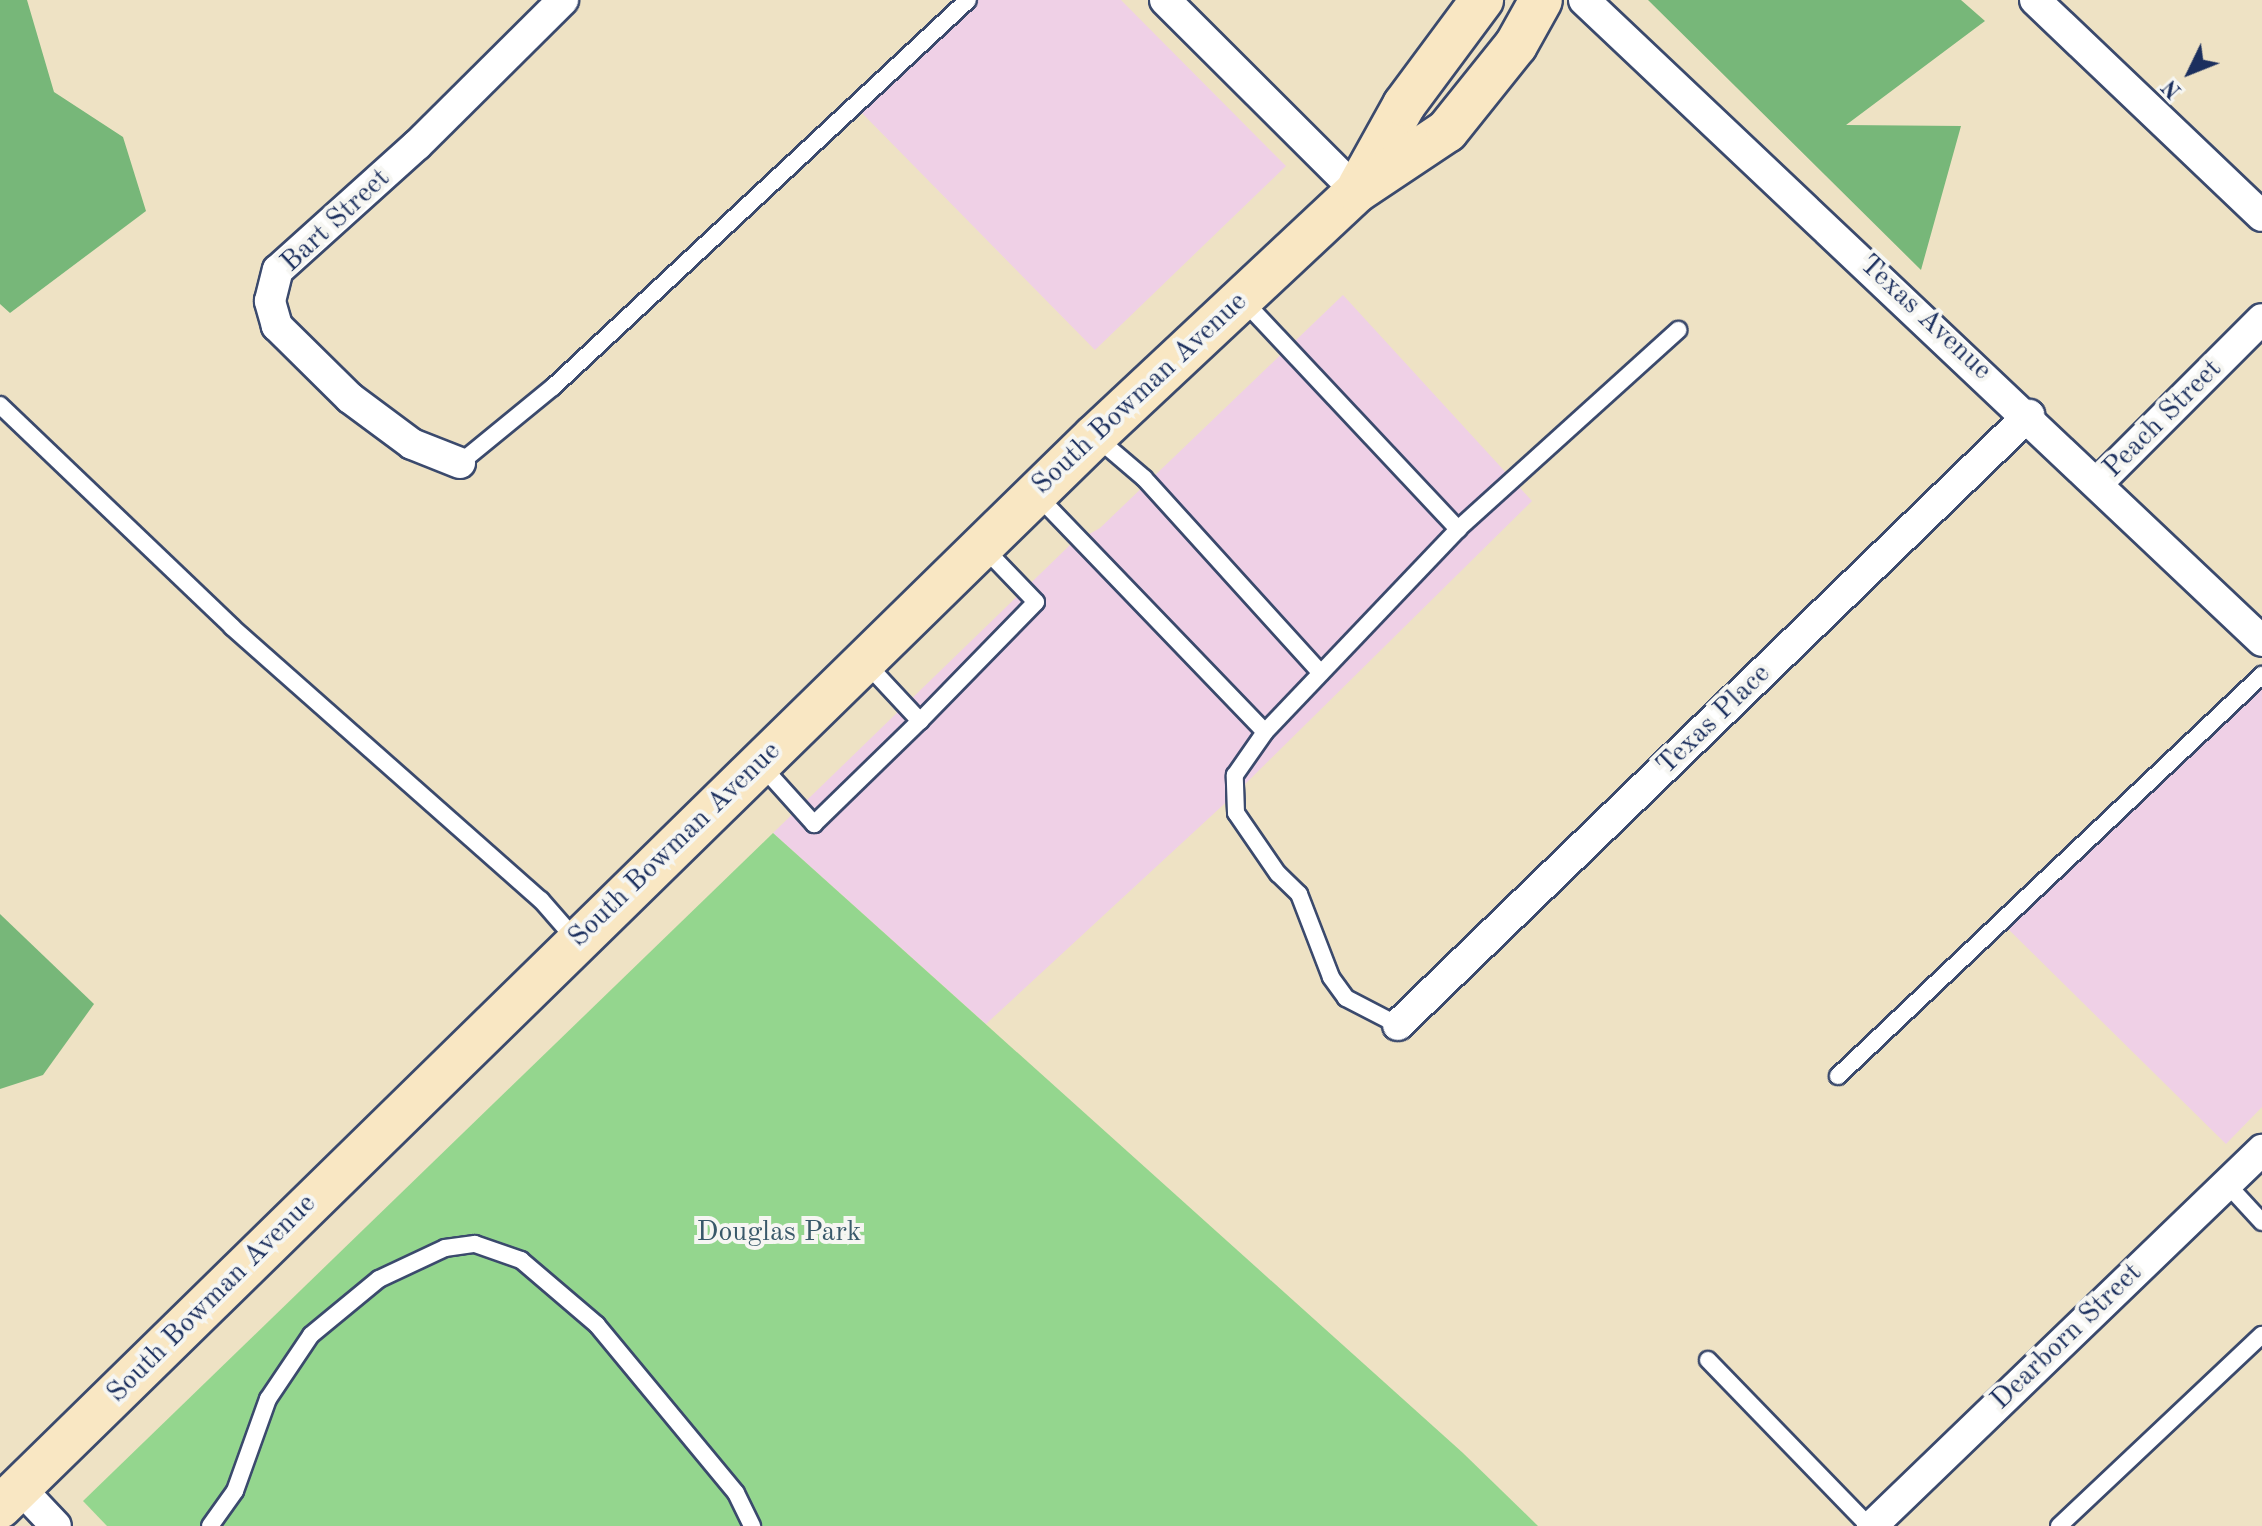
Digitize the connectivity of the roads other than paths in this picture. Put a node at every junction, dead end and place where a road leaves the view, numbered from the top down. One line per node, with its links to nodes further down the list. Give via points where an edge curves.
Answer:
1 (563, 0): 16 (street, Bart Street, via 417,145 278,270 270,301 277,326 350,398 412,444)
2 (968, 0): 16 (lane, via 553,387)
3 (1165, 0): 8 (street)
4 (1541, 0): 8 (main road, South Bowman Avenue, via 1516,45 1447,131)
5 (1584, 0): 14 (street, Texas Avenue)
6 (2035, 0): 9 (street)
7 (1479, 6): 8 (main road, South Bowman Avenue, via 1404,105)
8 (1357, 191): 10 (main road, South Bowman Avenue)
9 (2262, 216)
10 (1241, 298): 15 (main road, South Bowman Avenue); 19 (lane)
11 (2262, 319): 17 (street, Peach Street)
12 (1678, 330): 19 (lane)
13 (0, 405): 28 (lane, via 232,627 541,900)
14 (2029, 415): 17 (street, Texas Avenue); 29 (street, Texas Place)
15 (1095, 436): 18 (main road, South Bowman Avenue); 23 (lane, via 1144,478)
16 (460, 463)
17 (2097, 484): 21 (street, Texas Avenue)
18 (1035, 493): 20 (main road, South Bowman Avenue); 26 (lane)
19 (1458, 529): 23 (lane)
20 (982, 546): 22 (main road, South Bowman Avenue); 25 (lane, via 1036,602)
21 (2262, 641)
22 (865, 662): 25 (lane); 27 (main road, South Bowman Avenue)
23 (1321, 673): 26 (lane)
24 (2262, 675): 30 (lane)
25 (920, 721): 27 (lane, via 814,824)
26 (1265, 732): 29 (lane, via 1235,775 1236,813 1278,874 1299,894 1331,977 1346,998)
27 (760, 764): 28 (main road, South Bowman Avenue)
28 (576, 940): 36 (main road, South Bowman Avenue)
29 (1398, 1025)
30 (1838, 1076)
31 (2262, 1150): 32 (street, Dearborn Street)
32 (2226, 1183): 33 (lane); 40 (street, Dearborn Street)
33 (2262, 1222)
34 (2262, 1335): 41 (lane)
35 (1708, 1360): 40 (lane)
36 (10, 1498): 37 (street)
37 (56, 1526)
38 (210, 1526): 39 (lane, via 235,1491 268,1399 311,1335 379,1279 445,1248 475,1244 521,1260 597,1325 736,1493)
39 (752, 1526)
40 (1871, 1526)
41 (2059, 1526)

